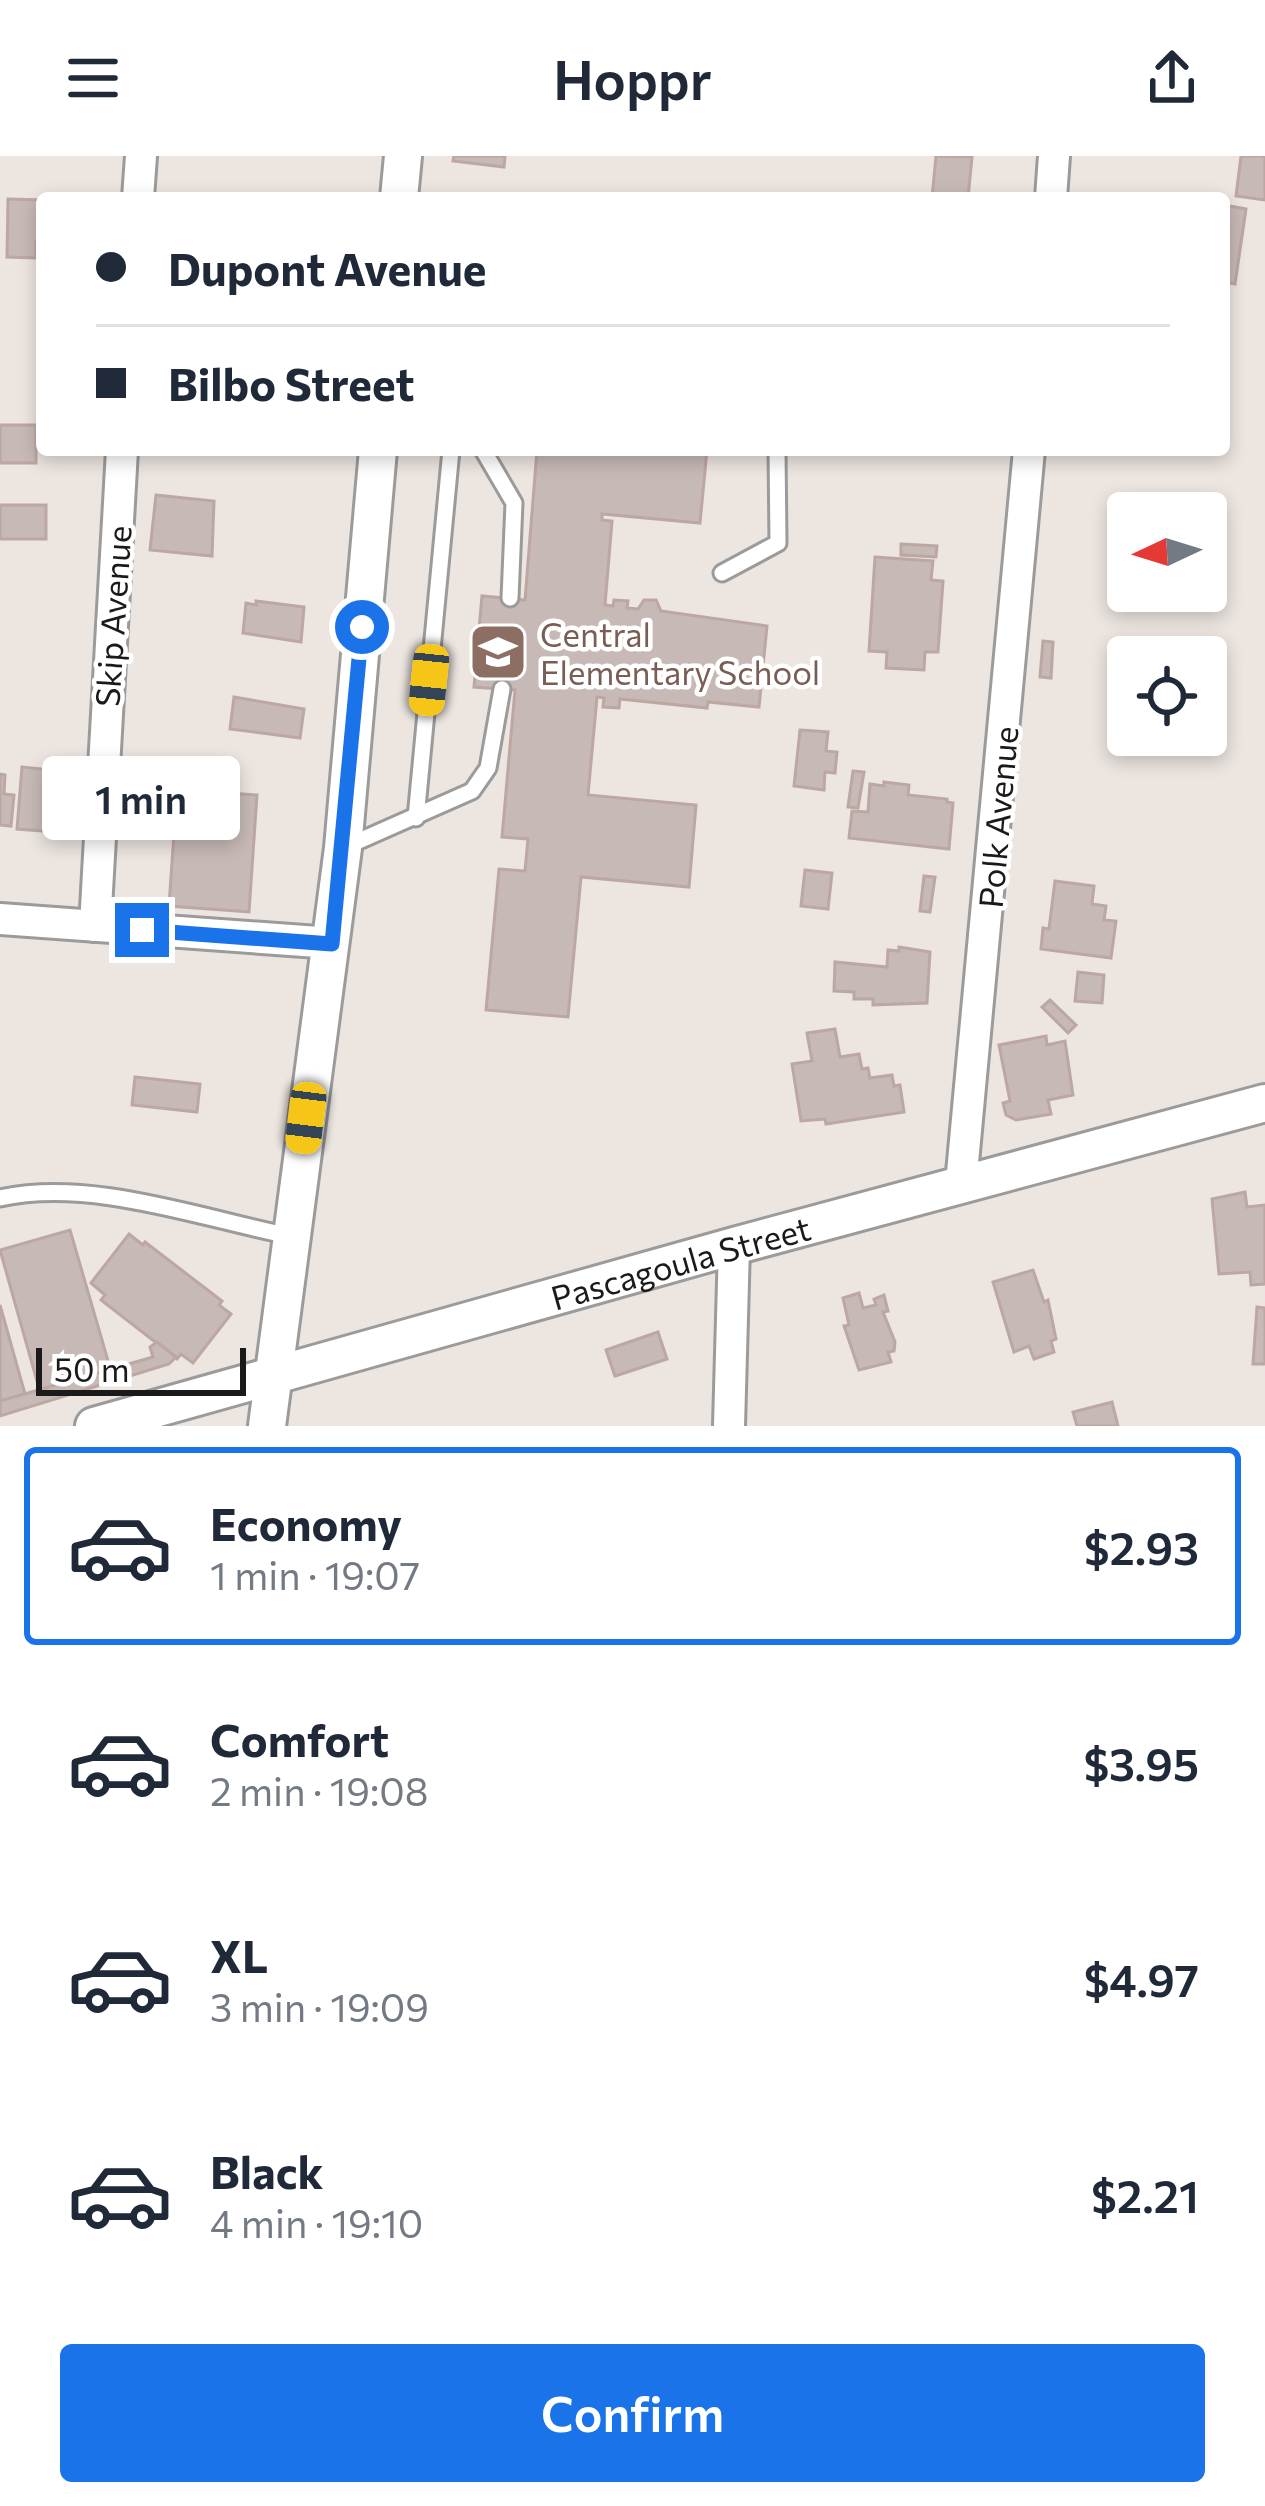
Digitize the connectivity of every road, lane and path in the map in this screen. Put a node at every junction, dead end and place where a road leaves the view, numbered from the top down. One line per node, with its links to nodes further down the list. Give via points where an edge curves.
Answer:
1 (141, 156): 4 (street)
2 (403, 156): 5 (street)
3 (1054, 156): 6 (street)
4 (138, 192)
5 (400, 192)
6 (1051, 192)
7 (122, 456): 19 (street, Skip Avenue)
8 (377, 456): 17 (street)
9 (450, 456): 16 (lane)
10 (487, 456): 14 (lane, via 514,503)
11 (777, 456): 13 (lane, via 778,543)
12 (1028, 456): 22 (street, Polk Avenue)
13 (722, 573)
14 (510, 598)
15 (502, 689): 16 (lane, via 488,768 472,791)
16 (416, 818): 17 (lane)
17 (343, 848): 20 (street)
18 (0, 920): 19 (street)
19 (95, 926): 20 (street)
20 (332, 944): 24 (street)
21 (1265, 1103): 22 (street, Pascagoula Street)
22 (961, 1184): 25 (street, Pascagoula Street)
23 (0, 1198): 24 (lane, via 121,1197)
24 (290, 1236): 26 (street)
25 (734, 1246): 26 (street, Pascagoula Street); 29 (street)
26 (272, 1376): 27 (street, Pascagoula Street); 28 (street)
27 (94, 1426)
28 (268, 1426)
29 (729, 1426)

